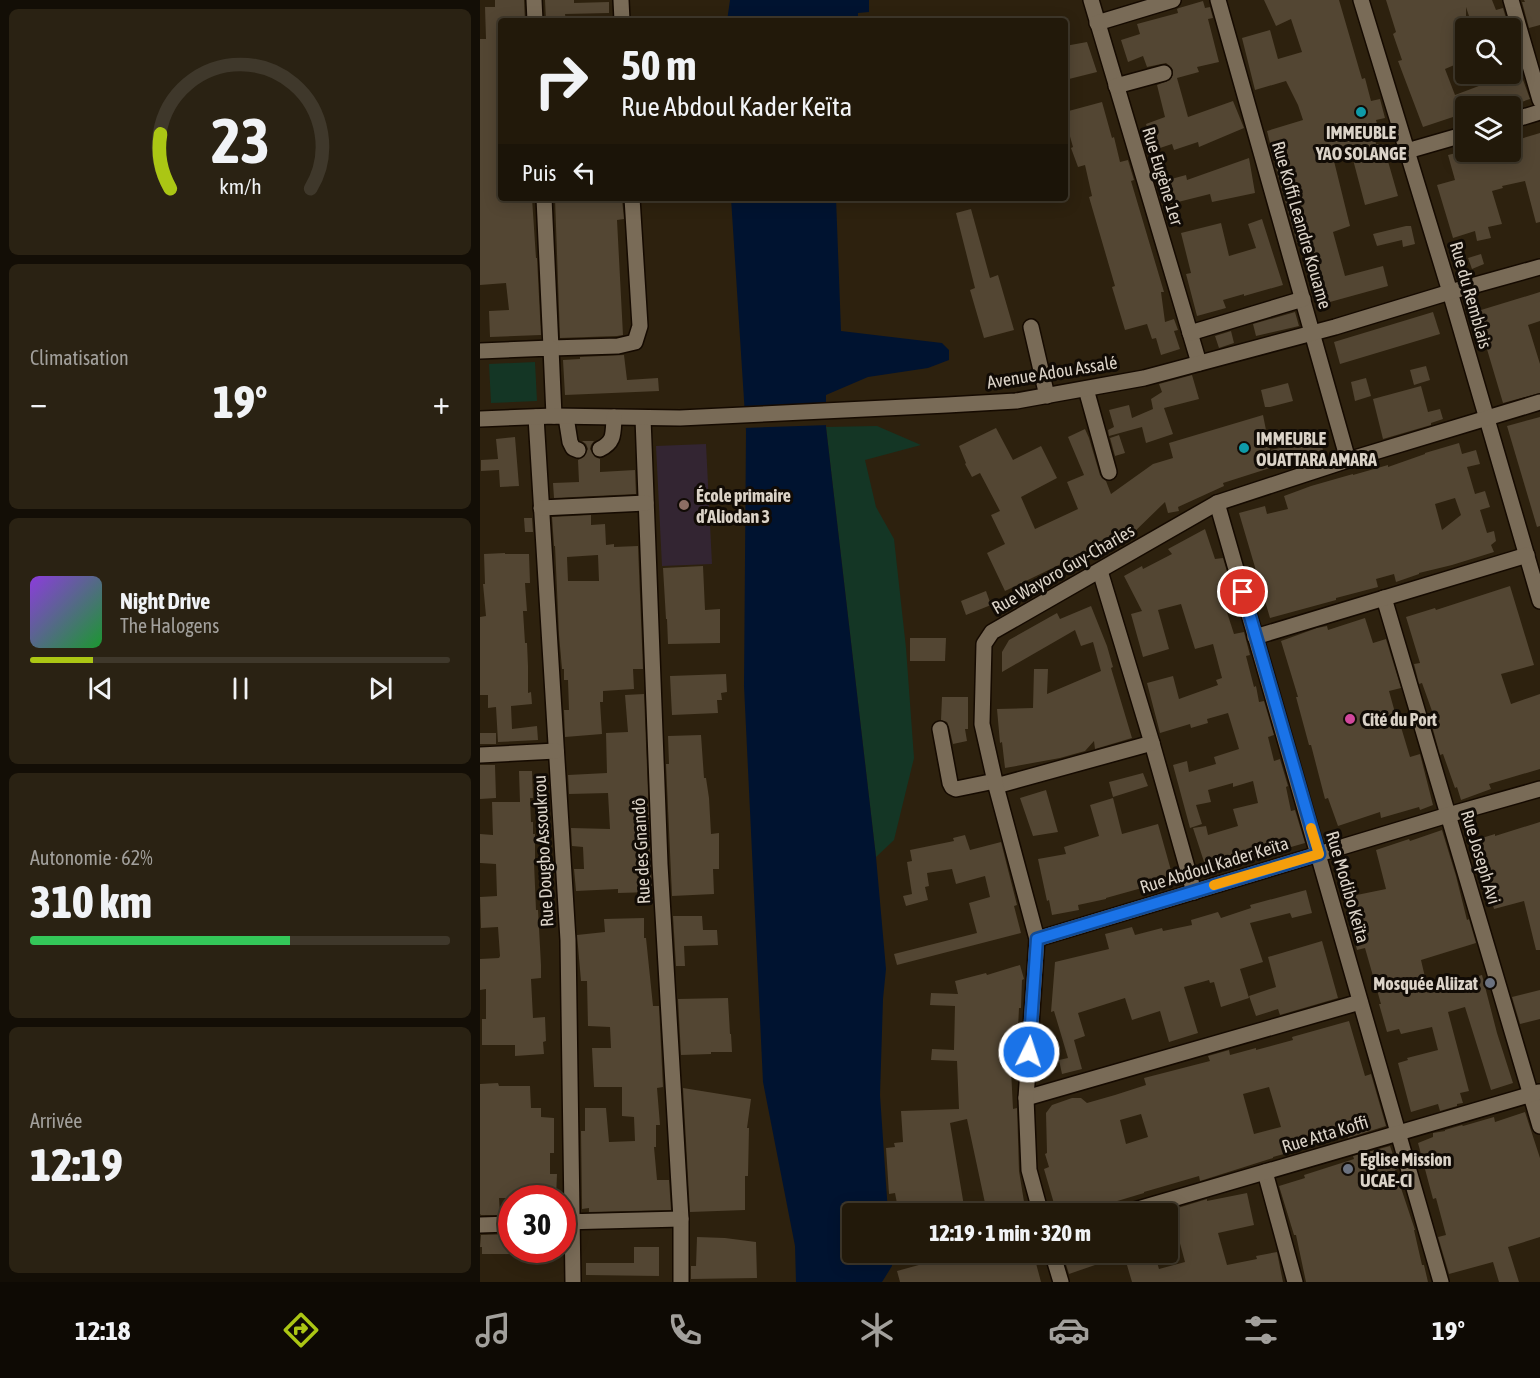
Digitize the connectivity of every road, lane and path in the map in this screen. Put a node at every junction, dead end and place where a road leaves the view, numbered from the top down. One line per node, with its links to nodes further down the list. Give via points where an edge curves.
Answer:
1 (534, 0): 8 (street)
2 (621, 0): 9 (street)
3 (1091, 0): 10 (street, Rue Eugène 1er)
4 (1173, 0): 10 (street)
5 (1218, 0): 22 (street, Rue Koffi Leandre Kouame)
6 (1362, 0): 17 (street, Rue du Remblais)
7 (1511, 0): 13 (street)
8 (536, 18)
9 (622, 18)
10 (1097, 23): 12 (street, Rue Eugène 1er)
11 (1164, 74): 12 (street)
12 (1116, 86): 24 (street, Rue Eugène 1er)
13 (1540, 100)
14 (1540, 112): 15 (street)
15 (1521, 118)
16 (1455, 137): 17 (street)
17 (1407, 151): 21 (street, Rue du Remblais)
18 (544, 201): 26 (street)
19 (632, 201): 26 (street, via 640,326 635,342)
20 (1540, 267): 21 (street, Avenue Adou Assalé)
21 (1450, 292): 25 (street, Avenue Adou Assalé); 37 (street, Rue du Remblais)
22 (1303, 300): 24 (street); 25 (street, Rue Koffi Leandre Kouame)
23 (1031, 327): 30 (street)
24 (1190, 333): 28 (street, Rue Eugène 1er)
25 (1312, 333): 28 (street, Avenue Adou Assalé); 40 (street, Rue Koffi Leandre Kouame)
26 (551, 348): 27 (street); 32 (street)
27 (480, 351)
28 (1199, 363): 29 (street, Avenue Adou Assalé)
29 (1086, 389): 30 (street, Avenue Adou Assalé); 41 (street)
30 (1047, 396): 35 (street, Avenue Adou Assalé, via 947,405)
31 (1540, 402): 37 (street, Rue Wayoro Guy-Charles)
32 (560, 416): 33 (street, Avenue Adou Assalé); 34 (street, Avenue Adou Assalé); 39 (street, via 573,448)
33 (536, 417): 36 (street, Avenue Adou Assalé); 44 (street, Rue Dougbo Assoukrou)
34 (614, 417): 35 (street, Avenue Adou Assalé); 38 (street, via 612,439)
35 (643, 418): 42 (street, Rue des Gnandô)
36 (480, 419)
37 (1486, 419): 40 (street, Rue Wayoro Guy-Charles); 45 (street, Rue du Remblais)
38 (600, 449)
39 (578, 450)
40 (1348, 460): 43 (street, Rue Wayoro Guy-Charles)
41 (1109, 472)
42 (646, 503): 44 (street); 69 (street, Rue des Gnandô, via 660,864)
43 (1217, 503): 46 (street, Rue Wayoro Guy-Charles); 49 (street, Rue Modibo Keïta)
44 (541, 508): 52 (street, Rue Dougbo Assoukrou)
45 (1527, 555): 47 (street); 48 (street, Rue du Remblais)
46 (1100, 571): 51 (street); 54 (street, Rue Wayoro Guy-Charles, via 992,632 984,644 982,724)
47 (1384, 598): 49 (street); 56 (street, Rue Joseph Avi)
48 (1540, 601)
49 (1256, 637): 57 (street, Rue Modibo Keïta)
50 (940, 729): 54 (street, via 952,787)
51 (1152, 743): 54 (street); 58 (street)
52 (556, 751): 53 (street); 66 (street, Rue Dougbo Assoukrou, via 567,940)
53 (480, 755)
54 (996, 784): 59 (street, Rue Wayoro Guy-Charles)
55 (1540, 789): 56 (street, Rue Abdoul Kader Keïta)
56 (1448, 815): 57 (street, Rue Abdoul Kader Keïta); 61 (street, Rue Joseph Avi)
57 (1319, 854): 58 (street, Rue Abdoul Kader Keïta); 60 (street, Rue Modibo Keïta)
58 (1194, 892): 59 (street, Rue Abdoul Kader Keïta)
59 (1037, 939): 62 (street, Rue Wayoro Guy-Charles)
60 (1360, 1002): 62 (street); 64 (street, Rue Modibo Keïta)
61 (1535, 1093): 63 (street, Rue Joseph Avi); 64 (street, Rue Atta Koffi)
62 (1026, 1098): 67 (street, Rue Wayoro Guy-Charles, via 1029,1170)
63 (1540, 1126)
64 (1398, 1132): 65 (street, Rue Atta Koffi); 79 (street, Rue Modibo Keïta)
65 (1265, 1172): 68 (street, Rue Atta Koffi); 78 (street)
66 (567, 1185)
67 (1038, 1203)
68 (1159, 1203)
69 (681, 1219): 70 (street); 76 (street, Rue des Gnandô)
70 (576, 1222)
71 (498, 1224): 72 (street)
72 (480, 1225)
73 (571, 1263): 75 (street, Rue Dougbo Assoukrou)
74 (1055, 1263): 77 (street)
75 (573, 1282)
76 (681, 1282)
77 (1061, 1282)
78 (1295, 1282)
79 (1441, 1282)

